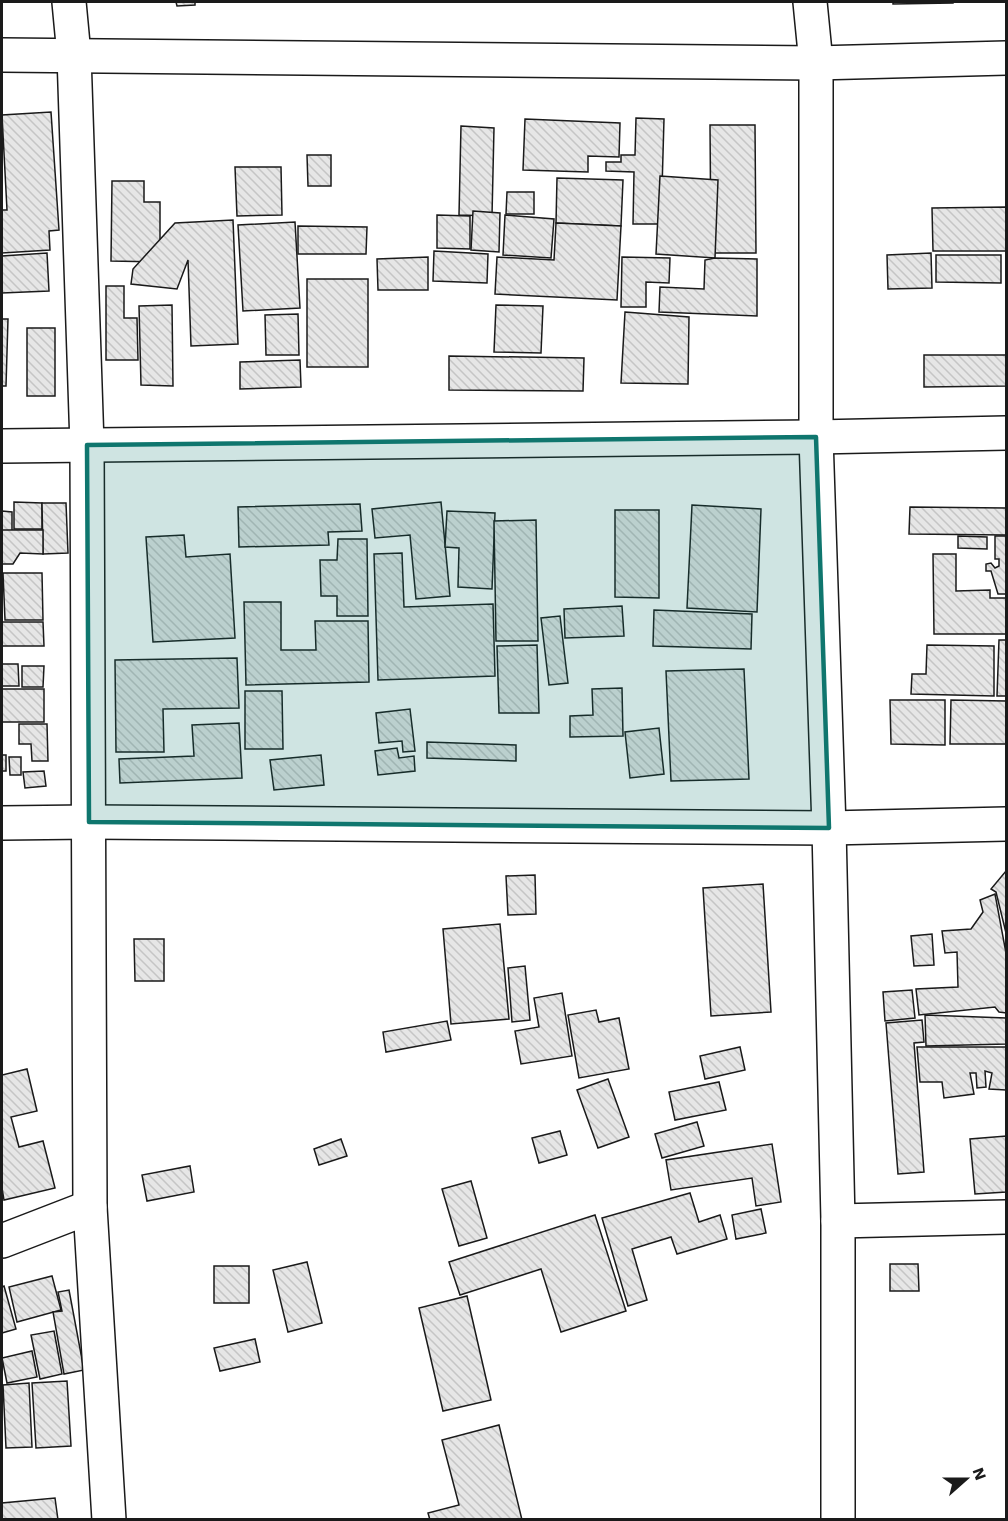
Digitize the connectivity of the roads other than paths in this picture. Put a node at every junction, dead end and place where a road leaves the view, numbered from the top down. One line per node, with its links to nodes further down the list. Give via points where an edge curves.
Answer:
1 (69, 2): 4 (street)
2 (810, 2): 6 (street)
3 (2, 55): 4 (street)
4 (74, 55): 6 (street); 9 (street)
5 (1006, 58): 6 (street)
6 (816, 63): 8 (street)
7 (1006, 433): 8 (street)
8 (816, 437): 9 (street); 14 (street)
9 (87, 445): 10 (street); 11 (street)
10 (2, 446)
11 (89, 822): 12 (street); 14 (street); 15 (street)
12 (2, 823)
13 (1006, 824): 14 (street)
14 (829, 828): 17 (street)
15 (90, 1207): 18 (street); 19 (street)
16 (1006, 1217): 17 (street)
17 (838, 1221): 20 (street)
18 (2, 1242)
19 (109, 1520)
20 (838, 1520)

